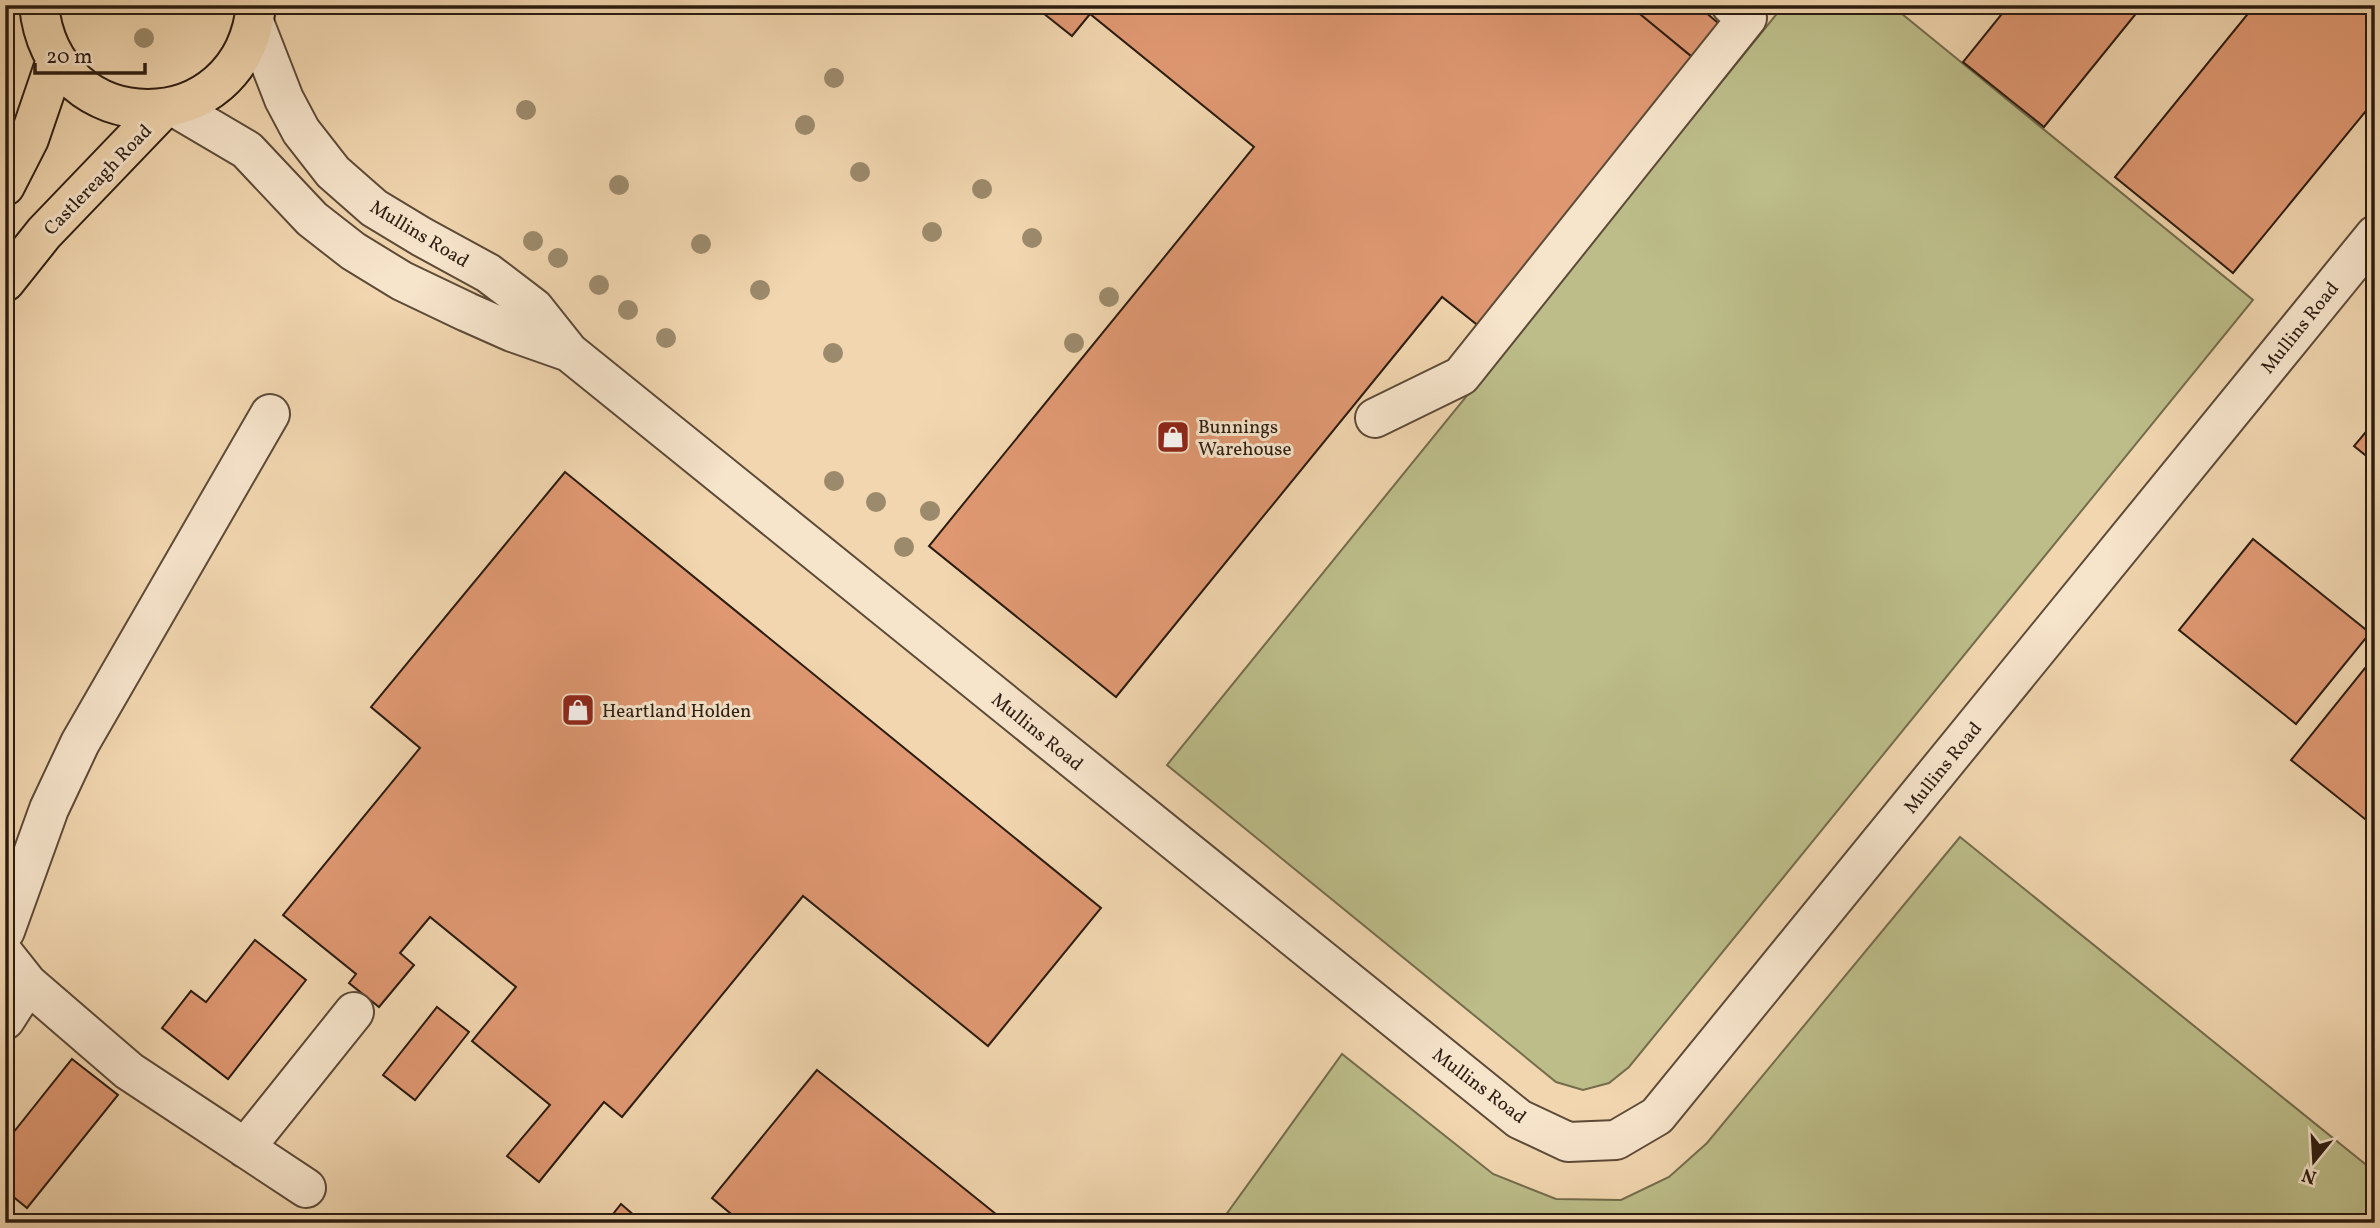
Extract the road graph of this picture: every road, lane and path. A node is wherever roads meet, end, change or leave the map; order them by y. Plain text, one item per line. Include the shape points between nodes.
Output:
1 (39, 5) edge
2 (1731, 5) edge
3 (255, 14) edge
4 (55, 60) junction
5 (169, 108) junction
6 (5, 186) edge
7 (2375, 234) edge
8 (5, 282) edge
9 (569, 352) junction
10 (270, 415) dead end
11 (1375, 418) dead end
12 (5, 931) edge
13 (17, 969) edge
14 (355, 1012) dead end
15 (5, 1020) edge
16 (245, 1148) junction
17 (306, 1188) dead end

1 - 4 main road
2 - 11 street via 1747,18 1461,376
3 - 5 main road via 248,42 226,76 211,90
3 - 9 street, Mullins Road via 288,107 333,172 374,208 488,273 534,308
4 - 5 main road via 81,87 113,105 138,110
4 - 6 main road via 29,139
5 - 8 main road, Castlereagh Road via 44,233
5 - 9 street, Mullins Road via 247,150 312,219 402,281 512,332
7 - 9 street, Mullins Road via 1657,1116 1616,1140 1568,1142 1519,1119
10 - 12 street via 80,743 49,809
13 - 15 street
13 - 16 street via 129,1071
14 - 16 street
16 - 17 street

